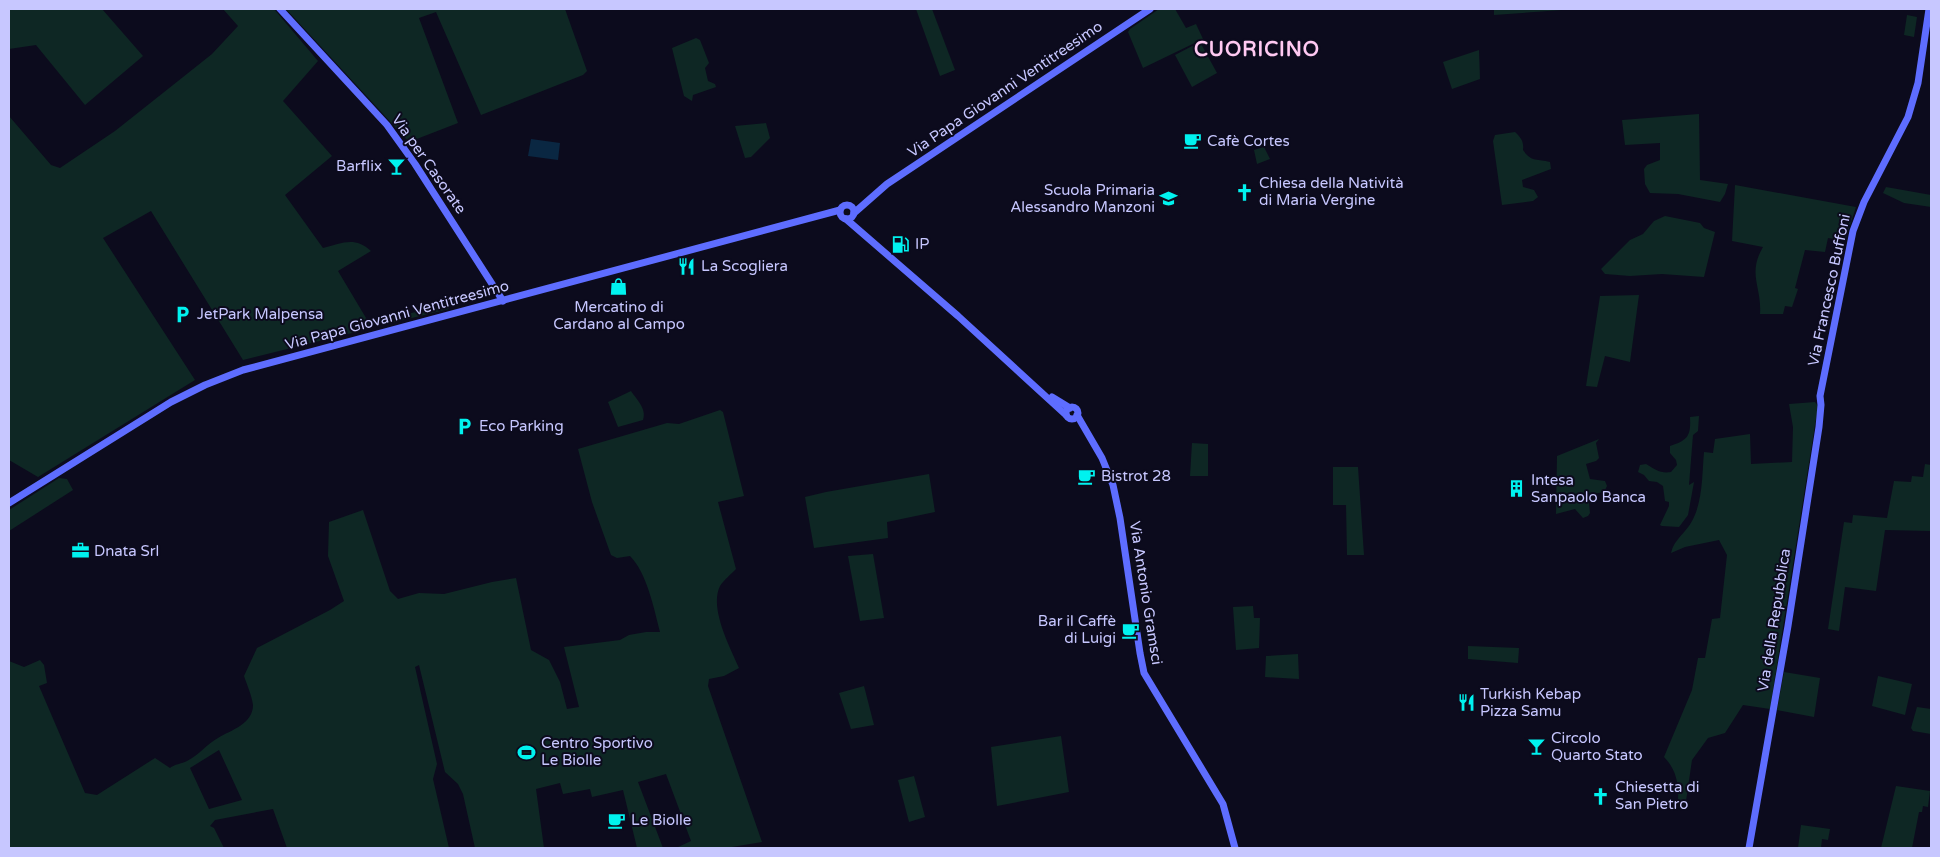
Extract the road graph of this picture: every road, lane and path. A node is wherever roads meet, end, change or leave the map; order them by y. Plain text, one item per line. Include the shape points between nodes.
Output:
1 (280, 9) edge
2 (1150, 9) edge
3 (1929, 9) edge
4 (847, 213) junction
5 (503, 301) junction
6 (1820, 396) joint
7 (9, 503) edge
8 (1235, 848) edge
9 (1749, 848) edge

1 - 5 street, Via per Casorate via 387,125
2 - 4 street, Via Papa Giovanni Ventitreesimo
3 - 6 street, Via Francesco Buffoni via 1918,82 1908,117 1864,202 1853,231
4 - 5 street, Via Papa Giovanni Ventitreesimo via 820,216
4 - 8 street, Via Antonio Gramsci via 864,233 1071,414 1093,444 1106,467 1117,504 1144,673 1223,804
5 - 7 street, Via Papa Giovanni Ventitreesimo via 243,370 205,385 171,402
6 - 9 street, Via della Repubblica via 1819,427

